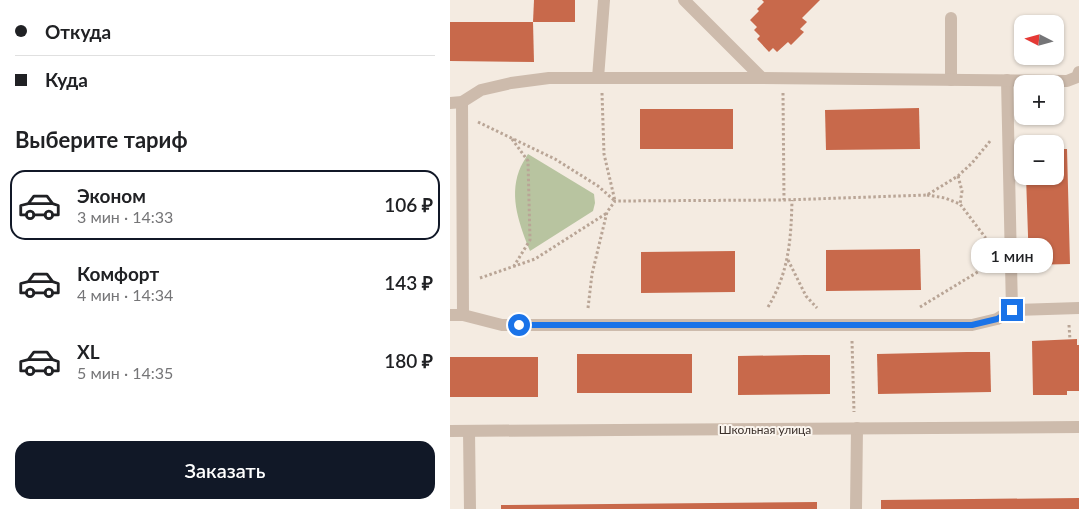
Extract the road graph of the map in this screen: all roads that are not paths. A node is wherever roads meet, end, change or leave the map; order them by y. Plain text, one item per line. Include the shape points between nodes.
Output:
1 (604, 0) edge
2 (685, 0) edge
3 (951, 18) dead end
4 (1079, 72) edge
5 (598, 78) junction
6 (762, 78) junction
7 (951, 80) junction
8 (1007, 80) junction
9 (458, 106) edge
10 (1079, 308) edge
11 (1012, 310) junction
12 (456, 315) edge
13 (855, 422) junction
14 (1079, 427) edge
15 (450, 431) edge
16 (469, 431) junction
17 (470, 509) edge
18 (856, 509) edge

1 - 5 street
2 - 6 street
3 - 7 street
4 - 8 street via 1077,77 1068,81
5 - 6 street
5 - 9 street via 511,82 482,90
6 - 7 street
7 - 8 street
8 - 11 street
9 - 12 street via 463,284
10 - 11 street
11 - 12 street via 997,319 972,325 502,325
13 - 14 street, Школьная улица
13 - 16 street, Школьная улица
13 - 18 street
15 - 16 street, Школьная улица
16 - 17 street

